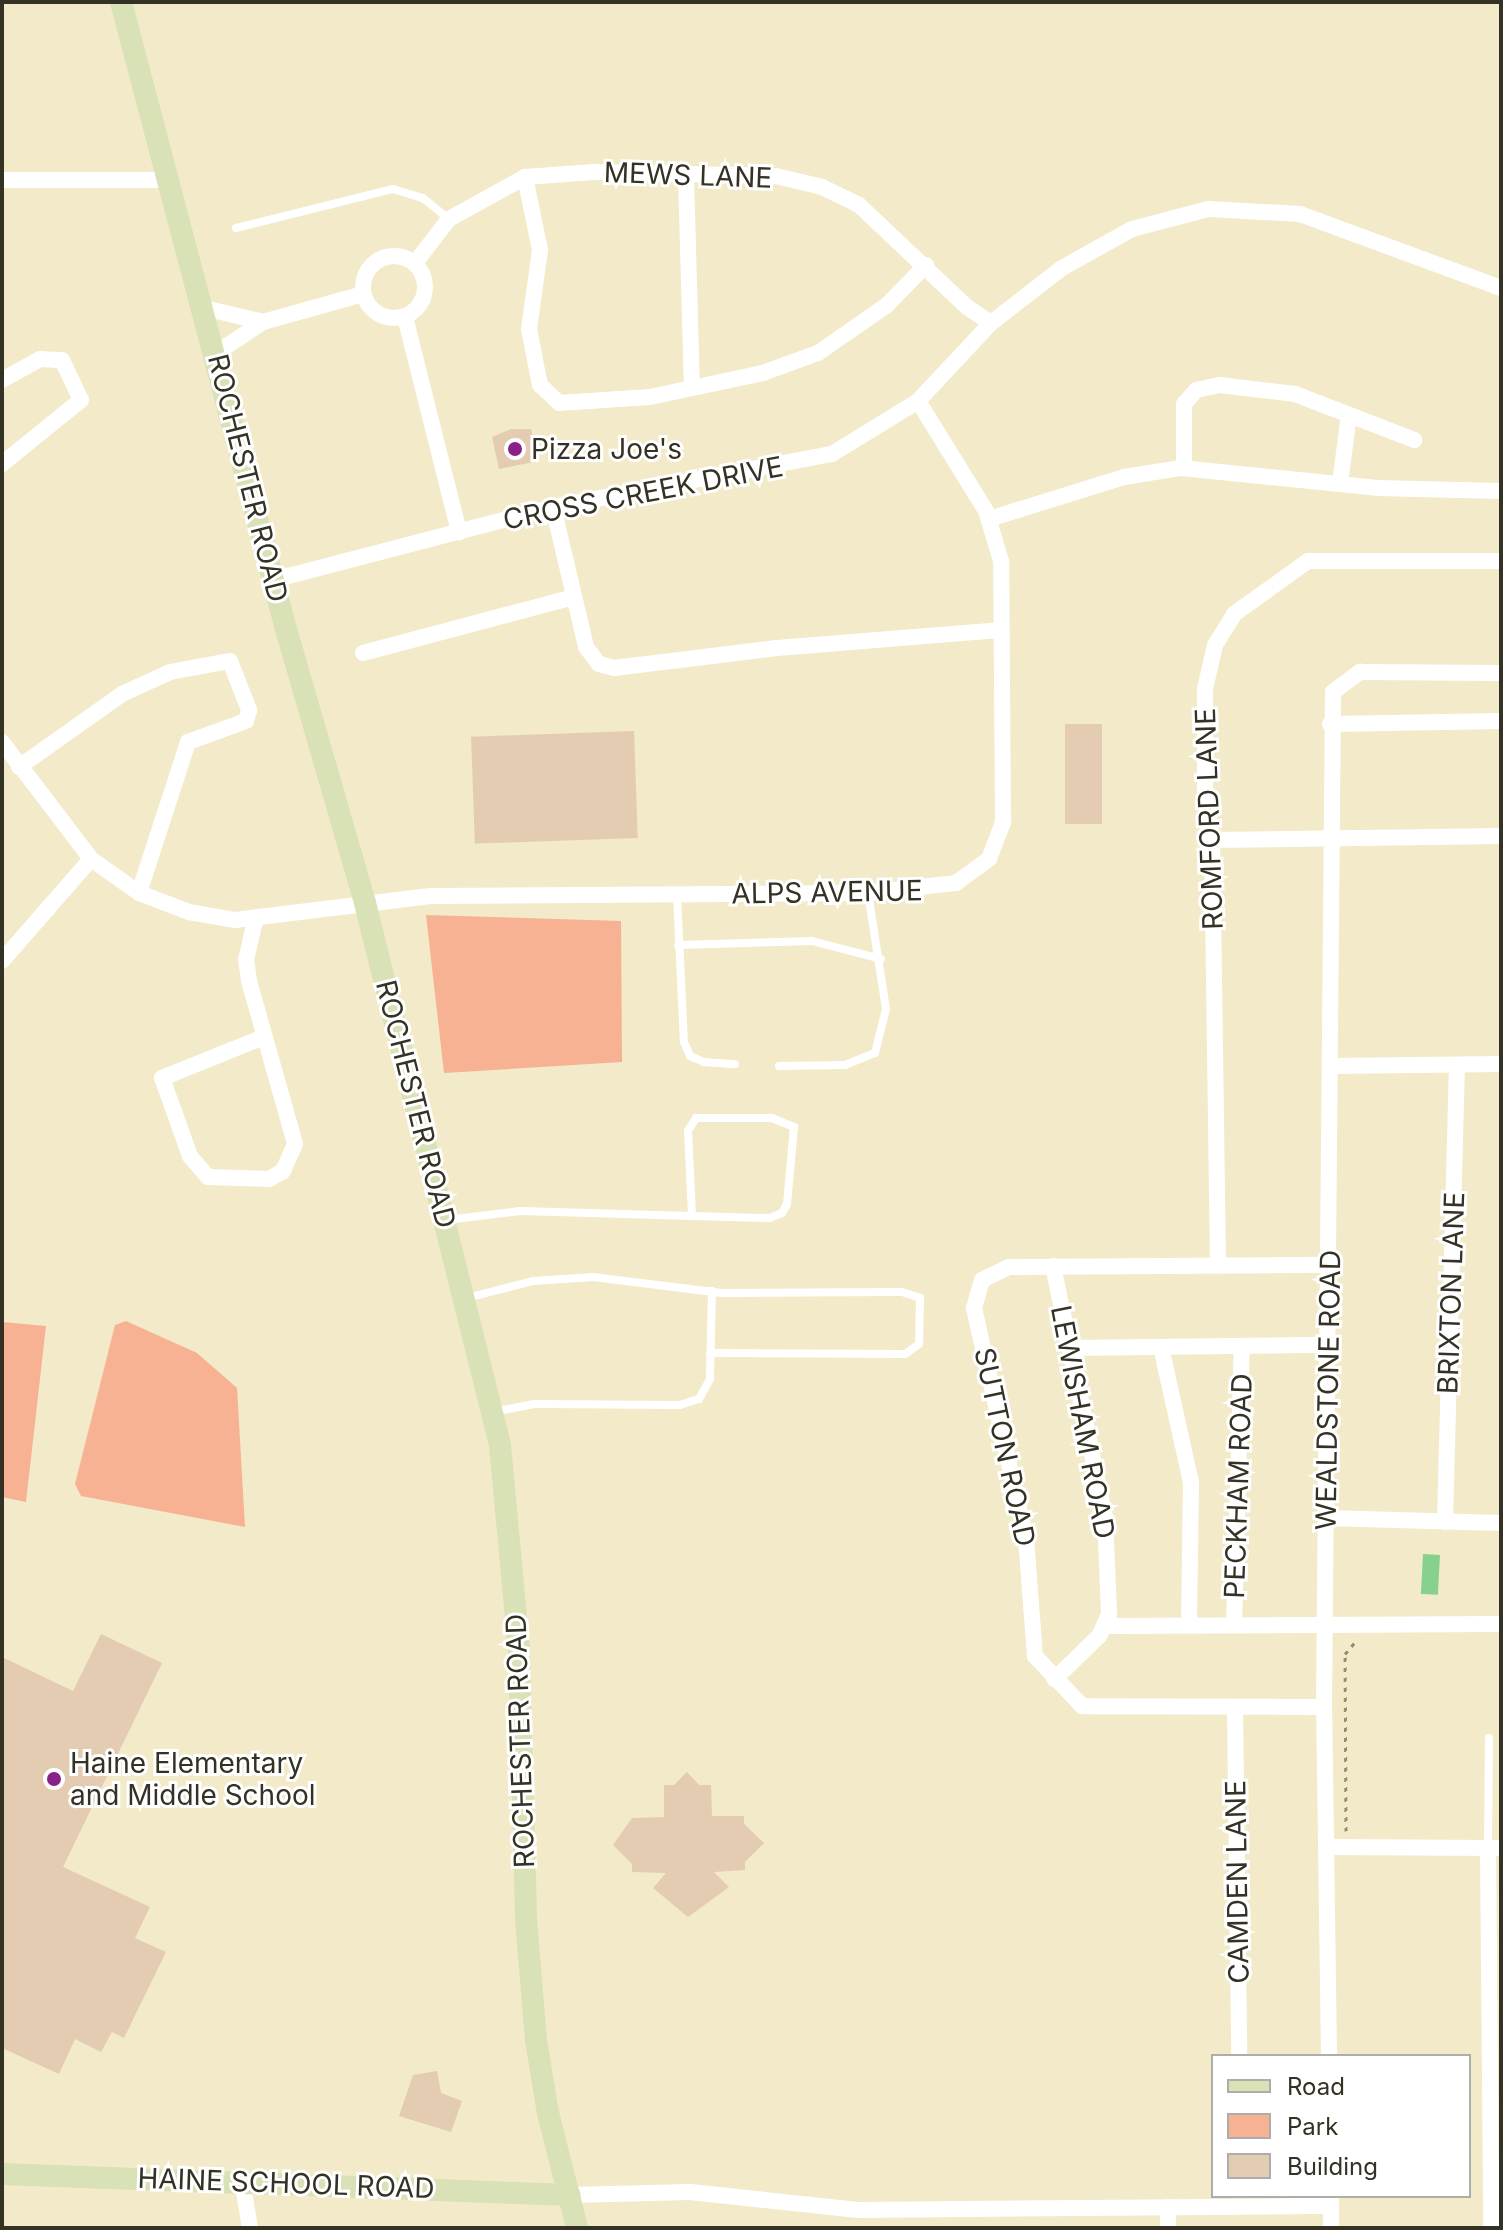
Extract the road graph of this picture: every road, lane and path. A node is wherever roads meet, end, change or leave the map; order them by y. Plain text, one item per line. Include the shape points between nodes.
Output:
1 (121, 2) edge
2 (686, 176) junction
3 (525, 177) junction
4 (2, 180) edge
5 (168, 180) junction
6 (449, 219) junction
7 (236, 228) dead end
8 (415, 263) junction
9 (926, 265) junction
10 (1501, 288) edge
11 (363, 294) junction
12 (204, 308) junction
13 (405, 317) junction
14 (263, 322) junction
15 (991, 323) junction
16 (216, 353) junction
17 (2, 380) edge
18 (692, 388) junction
19 (918, 401) junction
20 (1349, 415) junction
21 (1414, 440) dead end
22 (2, 464) edge
23 (1184, 468) junction
24 (1340, 483) junction
25 (1501, 491) edge
26 (553, 507) junction
27 (989, 519) junction
28 (459, 532) junction
29 (1501, 561) edge
30 (273, 580) junction
31 (574, 597) junction
32 (999, 630) junction
33 (363, 653) dead end
34 (1501, 673) edge
35 (1501, 721) edge
36 (1330, 724) junction
37 (2, 742) edge
38 (19, 767) junction
39 (1501, 836) edge
40 (1331, 839) junction
41 (1212, 840) junction
42 (91, 859) junction
43 (139, 893) junction
44 (868, 893) junction
45 (677, 895) junction
46 (365, 903) junction
47 (255, 921) junction
48 (678, 945) junction
49 (881, 959) junction
50 (2, 961) edge
51 (264, 1037) junction
52 (735, 1064) dead end
53 (1501, 1064) edge
54 (1457, 1065) junction
55 (779, 1066) dead end
56 (1331, 1066) junction
57 (692, 1216) junction
58 (446, 1220) junction
59 (1218, 1265) junction
60 (1330, 1265) junction
61 (1053, 1266) junction
62 (712, 1291) junction
63 (466, 1299) junction
64 (1329, 1345) junction
65 (1242, 1346) junction
66 (1161, 1347) junction
67 (1069, 1348) junction
68 (710, 1353) junction
69 (493, 1413) junction
70 (1326, 1518) junction
71 (1445, 1522) junction
72 (1501, 1523) edge
73 (1501, 1624) edge
74 (1189, 1625) junction
75 (1234, 1625) junction
76 (1325, 1625) junction
77 (1107, 1626) junction
78 (1368, 1640) dead end
79 (1055, 1679) junction
80 (1235, 1707) junction
81 (1324, 1707) junction
82 (1489, 1738) dead end
83 (1326, 1847) junction
84 (1347, 1847) junction
85 (1494, 1848) edge
86 (1495, 2021) edge
87 (1239, 2054) edge
88 (1329, 2054) edge
89 (1496, 2131) edge
90 (2, 2174) edge
91 (242, 2180) junction
92 (570, 2195) junction
93 (1331, 2201) edge
94 (1240, 2202) edge
95 (1168, 2207) junction
96 (250, 2228) edge
97 (577, 2228) edge
98 (1168, 2228) edge
99 (1331, 2228) edge
100 (1491, 2228) edge

1 - 5 street, ROCHESTER ROAD
2 - 3 street, MEWS LANE via 594,172
2 - 9 street, MEWS LANE via 776,176 822,187 859,205
2 - 18 street
3 - 6 street, MEWS LANE
3 - 18 street via 540,238 529,329 540,385 559,403 650,397
4 - 5 street
5 - 12 street, ROCHESTER ROAD
6 - 7 lane via 423,198 393,189
6 - 8 street, MEWS LANE
8 - 11 street via 397,255 378,259 365,274
8 - 13 street via 424,276 425,293
9 - 15 street, MEWS LANE via 967,307
9 - 18 street via 887,305 818,353 763,373
10 - 15 street, CROSS CREEK DRIVE via 1300,214 1209,209 1132,229 1062,268
11 - 13 street via 372,309 387,317
11 - 14 street
12 - 14 street
12 - 16 street, ROCHESTER ROAD
13 - 28 street
14 - 16 street
15 - 19 street, CROSS CREEK DRIVE
16 - 30 street, ROCHESTER ROAD
17 - 22 street via 40,359 62,360 81,400
19 - 26 street, CROSS CREEK DRIVE via 832,454
19 - 27 street, ALPS AVENUE
20 - 21 street
20 - 23 street via 1295,394 1205,387 1184,404
20 - 24 street
23 - 24 street
23 - 27 street via 1124,477
24 - 25 street
26 - 28 street, CROSS CREEK DRIVE
26 - 31 street
27 - 32 street, ALPS AVENUE via 1001,561
28 - 30 street, CROSS CREEK DRIVE
29 - 41 street, ROMFORD LANE via 1308,561 1234,614 1215,645 1205,689 1205,796
30 - 46 street, ROCHESTER ROAD
31 - 32 street via 586,647 599,664 614,668
31 - 33 street
32 - 44 street, ALPS AVENUE via 1003,822 998,843 989,859 956,883
34 - 36 street, WEALDSTONE ROAD via 1360,672 1333,692
35 - 36 street
36 - 40 street, WEALDSTONE ROAD
37 - 38 street, ALPS AVENUE
38 - 42 street, ALPS AVENUE
38 - 43 street via 122,694 170,672 230,661 249,710 246,721 188,742
39 - 40 street
40 - 41 street
40 - 56 street, WEALDSTONE ROAD
41 - 59 street, ROMFORD LANE
42 - 43 street, ALPS AVENUE
42 - 50 street
43 - 47 street, ALPS AVENUE via 189,912
44 - 45 street, ALPS AVENUE
44 - 49 lane
45 - 46 street, ALPS AVENUE via 431,896
45 - 48 lane
46 - 47 street, ALPS AVENUE
46 - 58 street, ROCHESTER ROAD
47 - 51 street via 246,959
48 - 49 lane via 812,941
48 - 52 lane via 684,1042 690,1056
49 - 55 lane via 886,1009 875,1053 845,1065
51 - 51 street via 291,1122 292,1157 269,1179 208,1177 190,1156 162,1078
53 - 54 street
54 - 56 street
54 - 71 street, BRIXTON LANE
56 - 60 street, WEALDSTONE ROAD
57 - 57 lane via 770,1218 782,1213 794,1160 794,1127 772,1118 696,1118 688,1131
57 - 58 lane via 520,1211
58 - 63 street, ROCHESTER ROAD
59 - 60 street, SUTTON ROAD
59 - 61 street, SUTTON ROAD
60 - 64 street, WEALDSTONE ROAD
61 - 67 street, LEWISHAM ROAD
61 - 79 street, SUTTON ROAD via 996,1272 982,1280 974,1308 1026,1539 1035,1656
62 - 63 lane via 593,1277 533,1281
62 - 68 lane
62 - 68 lane via 914,1294 920,1298 919,1344 905,1354
63 - 69 street, ROCHESTER ROAD
64 - 65 street
64 - 70 street, WEALDSTONE ROAD
65 - 66 street
65 - 75 street, PECKHAM ROAD
66 - 67 street
66 - 74 street via 1191,1482
67 - 77 street, LEWISHAM ROAD via 1105,1517
68 - 69 lane via 706,1391 692,1403 534,1404
69 - 92 street, ROCHESTER ROAD via 514,1566 535,2025 548,2113
70 - 71 street
70 - 76 street, WEALDSTONE ROAD
71 - 72 street
73 - 76 street
74 - 75 street
74 - 77 street
75 - 76 street
76 - 81 street, WEALDSTONE ROAD
77 - 79 street
78 - 84 path via 1354,1643 1345,1654
79 - 80 street, SUTTON ROAD via 1082,1706
80 - 81 street, SUTTON ROAD
80 - 87 street, CAMDEN LANE
81 - 83 street, WEALDSTONE ROAD
82 - 85 lane
83 - 84 street
83 - 88 street, WEALDSTONE ROAD
84 - 85 street
85 - 86 street
86 - 89 street
89 - 100 street
90 - 91 street, HAINE SCHOOL ROAD
91 - 92 street, HAINE SCHOOL ROAD
91 - 96 street
92 - 95 street via 690,2192 858,2210
92 - 97 street, ROCHESTER ROAD
93 - 94 street
93 - 99 street
94 - 95 street
95 - 98 street

